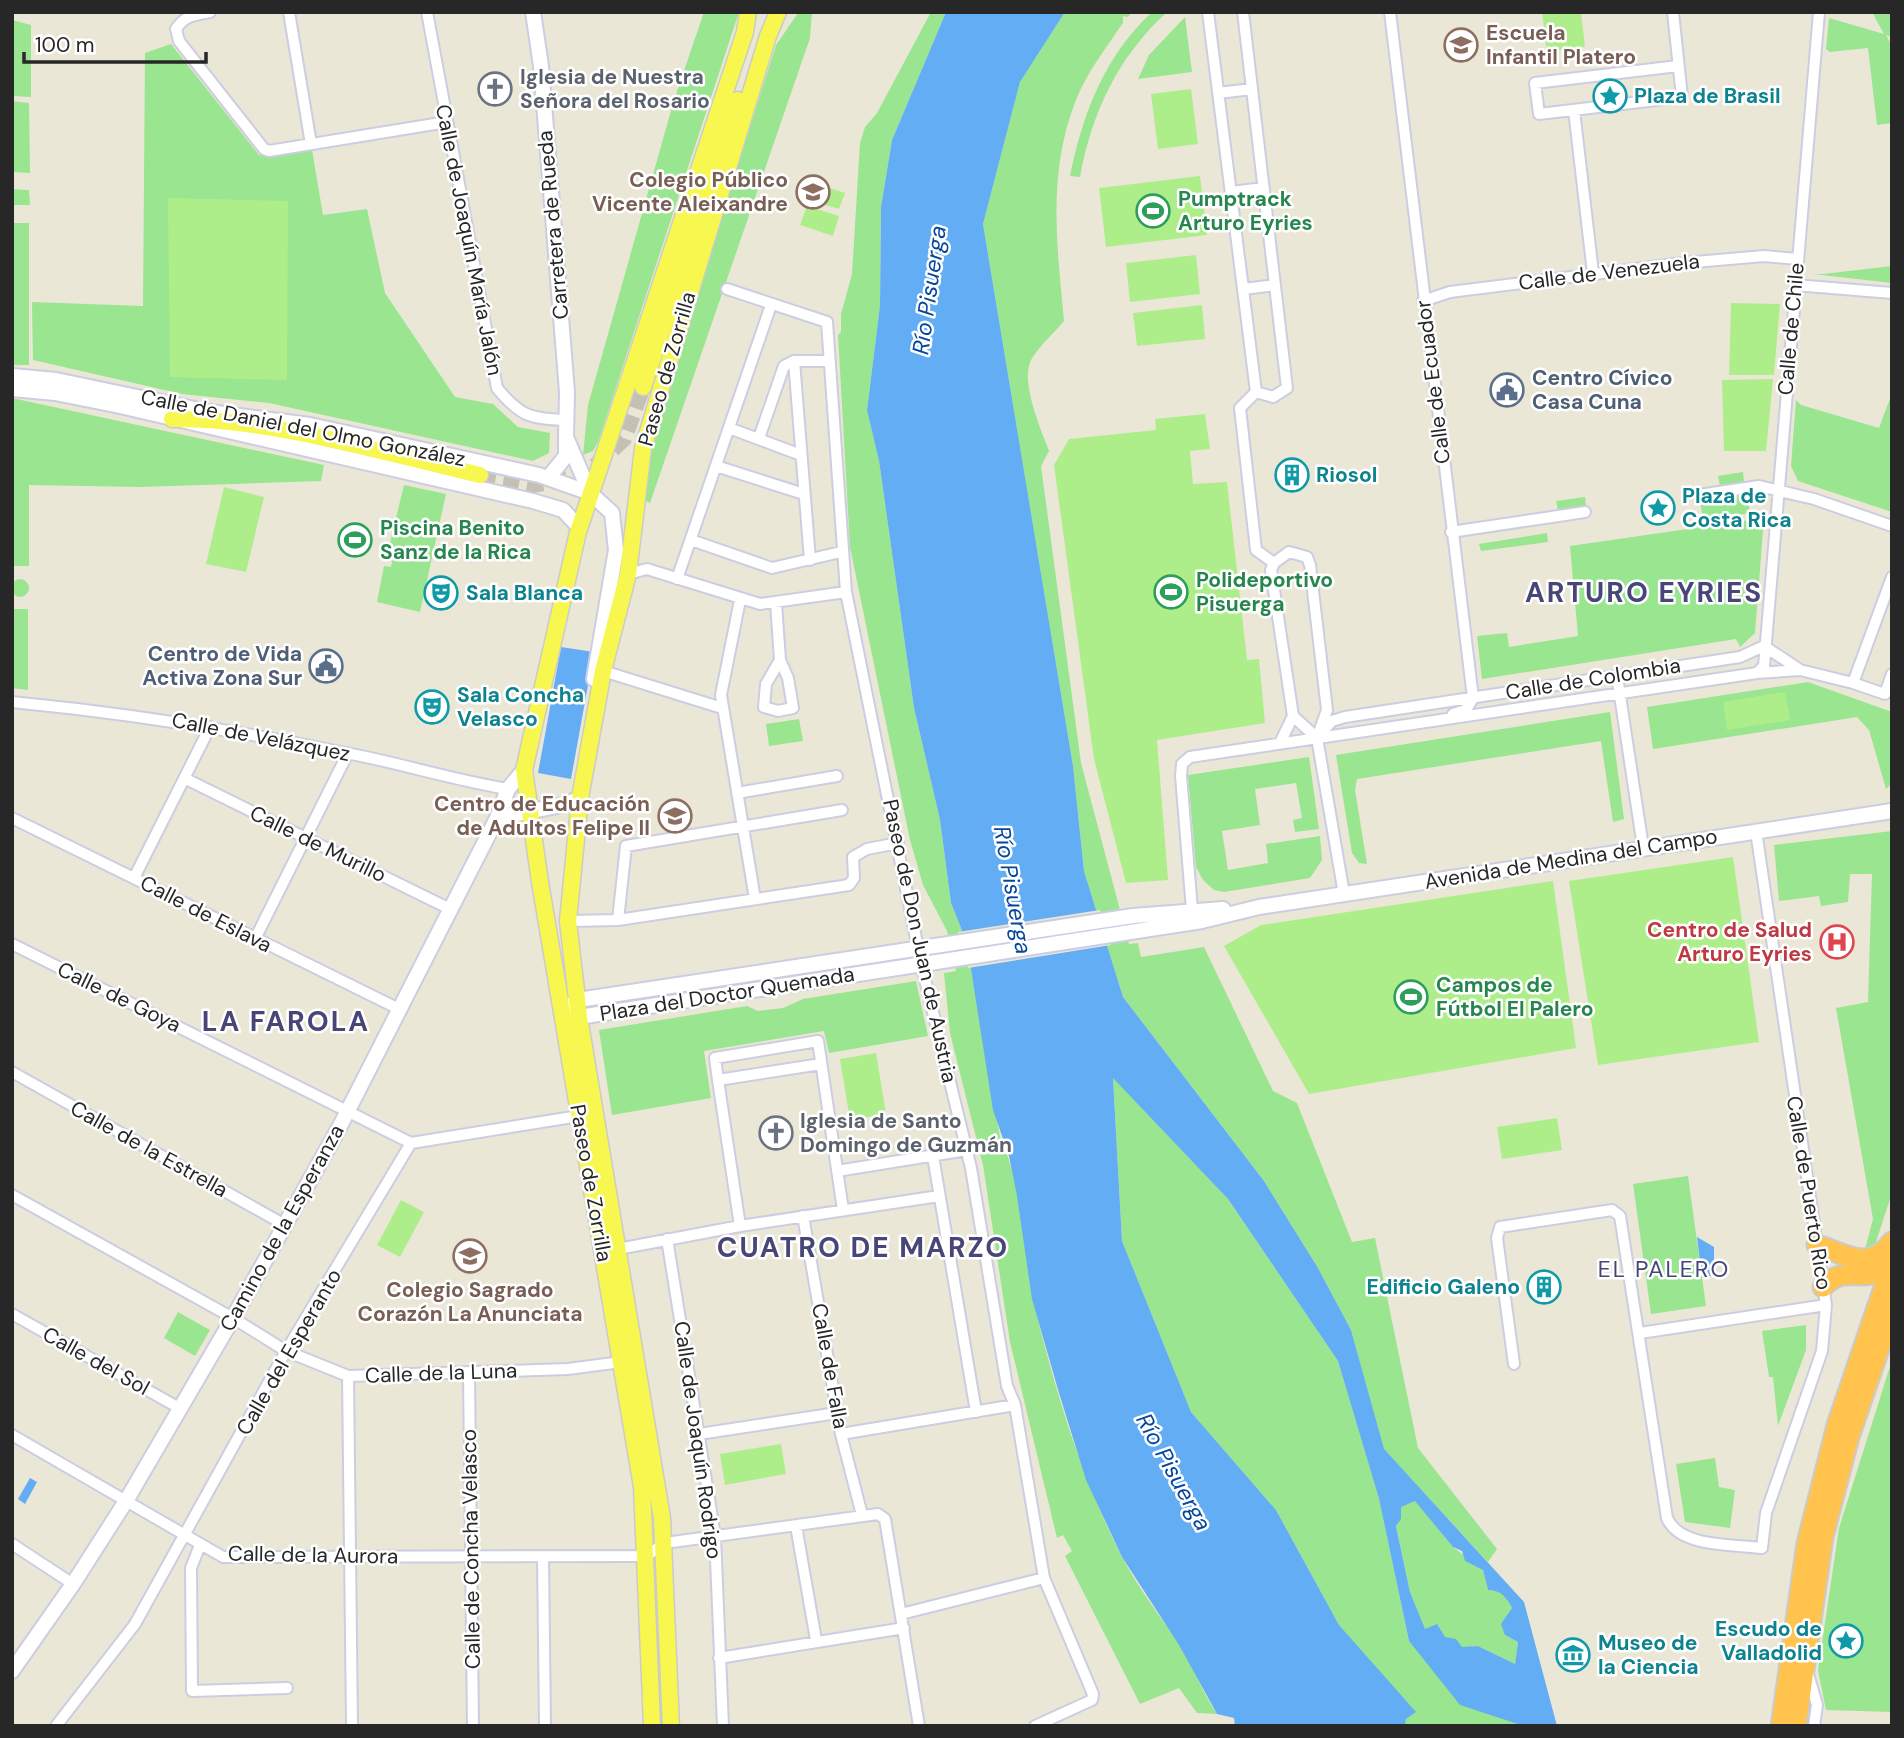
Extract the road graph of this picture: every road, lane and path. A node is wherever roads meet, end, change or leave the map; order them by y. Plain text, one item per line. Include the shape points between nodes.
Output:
1 (210, 12) edge
2 (289, 12) edge
3 (427, 12) edge
4 (533, 12) edge
5 (748, 12) edge
6 (1208, 12) edge
7 (1243, 12) edge
8 (1390, 12) edge
9 (1673, 12) edge
10 (1819, 12) edge
11 (776, 17) edge
12 (1678, 66) junction
13 (1252, 89) junction
14 (1218, 93) junction
15 (1574, 110) junction
16 (447, 121) junction
17 (312, 144) junction
18 (1264, 188) junction
19 (1231, 192) junction
20 (1797, 258) junction
21 (1593, 273) junction
22 (1275, 285) junction
23 (1795, 285) junction
24 (727, 289) dead end
25 (1244, 289) junction
26 (1892, 293) edge
27 (1423, 301) junction
28 (771, 305) junction
29 (794, 361) junction
30 (829, 361) junction
31 (12, 376) edge
32 (55, 386) junction
33 (643, 387) tunnel mouth
34 (12, 389) edge
35 (1256, 392) junction
36 (172, 419) junction
37 (566, 421) junction
38 (729, 428) junction
39 (566, 437) junction
40 (759, 438) junction
41 (800, 455) junction
42 (716, 466) junction
43 (480, 475) tunnel mouth
44 (548, 478) junction
45 (1777, 490) junction
46 (590, 493) junction
47 (803, 494) junction
48 (1699, 495) dead end
49 (1585, 512) dead end
50 (1892, 526) edge
51 (579, 527) junction
52 (1451, 532) junction
53 (691, 540) junction
54 (841, 552) junction
55 (810, 560) junction
56 (1274, 563) junction
57 (628, 574) junction
58 (1892, 576) edge
59 (677, 579) junction
60 (846, 592) junction
61 (740, 600) junction
62 (776, 603) junction
63 (1764, 646) junction
64 (780, 660) dead end
65 (1800, 670) junction
66 (603, 671) junction
67 (1757, 673) junction
68 (1892, 674) edge
69 (1617, 676) junction
70 (1853, 683) junction
71 (1619, 694) junction
72 (1473, 698) junction
73 (12, 702) edge
74 (1420, 705) junction
75 (722, 709) junction
76 (1293, 716) junction
77 (1426, 724) junction
78 (211, 727) junction
79 (591, 735) junction
80 (1317, 738) junction
81 (1280, 743) junction
82 (348, 753) junction
83 (524, 770) junction
84 (837, 776) dead end
85 (186, 779) junction
86 (508, 789) junction
87 (737, 793) junction
88 (580, 798) junction
89 (842, 810) dead end
90 (528, 811) junction
91 (1889, 811) edge
92 (12, 818) edge
93 (497, 818) junction
94 (742, 827) junction
95 (1756, 831) junction
96 (305, 837) junction
97 (898, 843) junction
98 (1643, 847) junction
99 (134, 878) junction
100 (1343, 894) junction
101 (755, 899) junction
102 (1259, 907) junction
103 (450, 909) junction
104 (1192, 911) junction
105 (618, 920) junction
106 (568, 921) junction
107 (255, 939) junction
108 (12, 944) edge
109 (944, 952) junction
110 (920, 956) junction
111 (578, 1000) junction
112 (399, 1009) junction
113 (562, 1011) junction
114 (579, 1017) junction
115 (821, 1064) junction
116 (12, 1072) edge
117 (718, 1080) junction
118 (348, 1110) junction
119 (579, 1116) junction
120 (411, 1143) junction
121 (967, 1150) junction
122 (933, 1156) junction
123 (837, 1171) junction
124 (12, 1195) edge
125 (939, 1196) junction
126 (843, 1210) junction
127 (803, 1216) junction
128 (285, 1226) junction
129 (740, 1226) junction
130 (667, 1239) junction
131 (1892, 1242) edge
132 (1816, 1245) junction
133 (618, 1249) junction
134 (1891, 1266) edge
135 (1867, 1275) junction
136 (1825, 1296) junction
137 (1886, 1304) edge
138 (12, 1314) edge
139 (233, 1318) junction
140 (1640, 1333) junction
141 (286, 1351) junction
142 (621, 1362) junction
143 (1514, 1364) dead end
144 (469, 1373) junction
145 (348, 1376) junction
146 (1016, 1405) junction
147 (181, 1409) junction
148 (976, 1412) junction
149 (838, 1413) junction
150 (699, 1434) junction
151 (841, 1434) junction
152 (12, 1436) edge
153 (126, 1500) junction
154 (862, 1515) junction
155 (796, 1526) junction
156 (185, 1536) junction
157 (715, 1536) junction
158 (665, 1543) junction
159 (13, 1545) edge
160 (200, 1545) junction
161 (351, 1556) junction
162 (646, 1556) junction
163 (471, 1557) junction
164 (544, 1558) junction
165 (170, 1562) junction
166 (191, 1568) junction
167 (1044, 1578) junction
168 (74, 1584) junction
169 (901, 1614) junction
170 (904, 1628) junction
171 (816, 1640) junction
172 (719, 1658) junction
173 (1804, 1667) junction
174 (12, 1671) edge
175 (287, 1688) dead end
176 (56, 1726) edge
177 (352, 1726) edge
178 (473, 1726) edge
179 (545, 1726) edge
180 (652, 1726) edge
181 (671, 1726) edge
182 (723, 1726) edge
183 (919, 1726) edge
184 (1035, 1726) edge
185 (1780, 1726) edge
186 (1796, 1726) edge
187 (1814, 1726) edge

1 - 17 street via 190,16 176,29 179,41 269,151
2 - 17 street
3 - 16 street, Calle de Joaquín María Jalón
4 - 37 main road, Carretera de Rueda via 541,66
5 - 46 main road, Paseo de Zorrilla
6 - 14 street
7 - 13 street
8 - 27 street, Calle de Ecuador
9 - 12 street
10 - 20 street, Calle de Chile
11 - 33 main road via 759,42 719,152
11 - 57 main road, Paseo de Zorrilla via 643,448
12 - 15 street via 1682,97
12 - 15 street via 1535,83 1539,114
13 - 14 street
13 - 18 street
14 - 19 street
15 - 21 street
16 - 17 street
16 - 37 street, Calle de Joaquín María Jalón via 497,388 514,408 534,419
18 - 19 street
18 - 22 street
19 - 25 street
20 - 21 street, Calle de Venezuela via 1764,256
20 - 23 street, Calle de Chile
21 - 27 street, Calle de Venezuela via 1450,292
22 - 25 street
22 - 35 street via 1287,388 1273,397
23 - 26 street
23 - 45 street, Calle de Chile
24 - 28 street
25 - 35 street
27 - 52 street, Calle de Ecuador
28 - 30 street, Paseo de Don Juan de Austria via 827,322
28 - 38 street
29 - 30 street
29 - 40 street via 784,366
29 - 41 street
30 - 54 street, Paseo de Don Juan de Austria
31 - 32 main road, Calle de Daniel del Olmo González
32 - 34 main road, Calle de Daniel del Olmo González
32 - 36 main road, Calle de Daniel del Olmo González
32 - 44 main road, Calle de Daniel del Olmo González via 310,425
35 - 56 street via 1240,408 1256,550
36 - 43 main road via 310,436
36 - 51 main road, Calle de Daniel del Olmo González via 533,501 563,510
37 - 39 main road, Carretera de Rueda
38 - 40 street
38 - 42 street
39 - 44 main road, Carretera de Rueda via 566,456
39 - 46 main road, Carretera de Rueda
40 - 41 street
41 - 47 street
42 - 47 street
42 - 53 street
44 - 46 main road, Calle de Daniel del Olmo González
45 - 48 street via 1759,486
45 - 50 street
45 - 63 street, Calle de Chile
46 - 51 main road, Paseo de Zorrilla
46 - 79 main road, Paseo de Zorrilla via 612,513 617,551 587,719
47 - 55 street
49 - 52 street
51 - 83 main road, Paseo de Zorrilla
52 - 72 street, Calle de Ecuador
53 - 55 street via 772,568
53 - 59 street
54 - 55 street
54 - 60 street, Paseo de Don Juan de Austria
56 - 76 street via 1271,570
56 - 80 street via 1289,552 1301,553 1310,565 1327,710
57 - 59 street via 647,569
57 - 66 main road, Paseo de Zorrilla
58 - 70 street
59 - 61 street
60 - 62 street
60 - 97 street, Paseo de Don Juan de Austria
61 - 62 street
61 - 75 street
62 - 64 street
63 - 65 street, Calle de Colombia
63 - 67 street via 1764,666
63 - 69 street, Calle de Colombia via 1740,657
65 - 67 street, Calle de Colombia
65 - 70 street, Calle de Colombia
66 - 75 street
66 - 79 main road, Paseo de Zorrilla
67 - 71 street, Calle de Colombia
68 - 70 street, Calle de Colombia via 1885,694
69 - 71 street
69 - 72 street, Calle de Colombia
71 - 77 street, Calle de Colombia
71 - 98 street
72 - 74 street, Calle de Colombia
72 - 77 street via 1463,712
73 - 78 street, Calle de Velázquez
74 - 77 street
74 - 80 street, Calle de Colombia via 1336,719
75 - 87 street
76 - 80 street
76 - 81 street
77 - 80 street, Calle de Colombia
78 - 82 street, Calle de Velázquez
78 - 85 street
79 - 88 main road, Paseo de Zorrilla
80 - 81 street, Calle de Colombia
80 - 100 street
81 - 104 street, Calle de Colombia via 1195,756 1182,764
82 - 86 street, Calle de Velázquez
82 - 96 street
83 - 86 main road, Camino de la Esperanza
83 - 90 main road, Paseo de Zorrilla
84 - 87 street
85 - 96 street, Calle de Murillo
85 - 99 street
86 - 93 main road, Camino de la Esperanza
87 - 94 street
88 - 90 main road
88 - 106 main road, Paseo de Zorrilla
89 - 94 street
90 - 93 main road
90 - 113 main road, Paseo de Zorrilla
91 - 95 main road, Avenida de Medina del Campo
92 - 99 street, Calle de Eslava
93 - 103 main road, Camino de la Esperanza
94 - 101 street
94 - 105 street via 626,846
95 - 98 main road, Avenida de Medina del Campo
95 - 132 street, Calle de Puerto Rico
96 - 103 street, Calle de Murillo
96 - 107 street
97 - 101 street via 853,857 854,878 849,885
97 - 110 street, Paseo de Don Juan de Austria
98 - 100 main road, Avenida de Medina del Campo
99 - 107 street, Calle de Eslava
100 - 102 main road, Avenida de Medina del Campo
101 - 105 street
102 - 104 main road, Avenida de Medina del Campo
102 - 109 main road, Avenida de Medina del Campo via 1135,932
103 - 112 main road, Camino de la Esperanza
104 - 109 main road, Avenida de Medina del Campo via 1133,916
105 - 106 street
106 - 111 main road, Paseo de Zorrilla
107 - 112 street, Calle de Eslava
108 - 118 street, Calle de Goya
109 - 110 main road, Plaza del Doctor Quemada
110 - 111 main road, Plaza del Doctor Quemada
110 - 114 main road, Plaza del Doctor Quemada
110 - 121 street, Paseo de Don Juan de Austria
111 - 113 main road, Plaza del Doctor Quemada
111 - 114 main road, Paseo de Zorrilla
112 - 118 main road, Camino de la Esperanza
113 - 114 main road, Plaza del Doctor Quemada
113 - 119 main road, Paseo de Zorrilla
114 - 133 main road, Paseo de Zorrilla
115 - 117 street
115 - 117 street via 818,1041 804,1043 715,1058
115 - 123 street
116 - 128 street, Calle de la Estrella
117 - 129 street
118 - 120 street, Calle de Goya
118 - 128 main road, Camino de la Esperanza
119 - 120 street
119 - 142 main road, Paseo de Zorrilla
120 - 141 street, Calle del Esperanto
121 - 122 street
121 - 146 street, Paseo de Don Juan de Austria via 1007,1386
122 - 123 street
122 - 125 street
123 - 126 street
124 - 139 street, Calle de la Luna
125 - 126 street
125 - 148 street
126 - 127 street
127 - 129 street
127 - 149 street, Calle de Falla
128 - 139 main road, Camino de la Esperanza
129 - 130 street
130 - 133 street
130 - 150 street, Calle de Joaquín Rodrigo
131 - 132 highway via 1881,1256 1868,1261
132 - 136 street, Calle de Puerto Rico
133 - 158 main road, Paseo de Zorrilla
134 - 135 highway
134 - 137 highway
135 - 136 highway via 1846,1273 1831,1278
135 - 137 highway
136 - 140 street
136 - 140 street, Calle de Puerto Rico via 1822,1351 1766,1513 1762,1548 1685,1537 1670,1524
137 - 173 highway via 1823,1537
137 - 185 highway via 1837,1425 1807,1543
138 - 147 street, Calle del Sol
139 - 141 street, Calle de la Luna
139 - 147 main road, Camino de la Esperanza
140 - 143 street via 1620,1216 1612,1210 1500,1227 1497,1238
141 - 145 street, Calle de la Luna
141 - 156 street, Calle del Esperanto
142 - 144 street, Calle de la Luna
142 - 162 main road, Paseo de Zorrilla via 642,1488
144 - 145 street, Calle de la Luna
144 - 163 street, Calle de Concha Velasco
145 - 161 street
146 - 148 street
146 - 167 street, Paseo de Don Juan de Austria
147 - 153 main road, Camino de la Esperanza
148 - 151 street
149 - 150 street
149 - 151 street, Calle de Falla
150 - 157 street, Calle de Joaquín Rodrigo
151 - 154 street, Calle de Falla
152 - 153 street, Calle de la Aurora
153 - 156 street, Calle de la Aurora
153 - 168 main road, Camino de la Esperanza
154 - 155 street
154 - 169 street via 878,1514 885,1519
155 - 157 street
155 - 171 street
156 - 160 street, Calle de la Aurora
156 - 165 street, Calle del Esperanto
157 - 158 street
157 - 172 street, Calle de Joaquín Rodrigo
158 - 162 street
158 - 181 main road, Paseo de Zorrilla
159 - 168 street
160 - 161 street, Calle de la Aurora via 223,1557
160 - 166 street
161 - 163 street, Calle de la Aurora
161 - 177 street
162 - 164 street, Calle de la Aurora
162 - 180 main road, Paseo de Zorrilla
163 - 164 street, Calle de la Aurora
163 - 178 street, Calle de Concha Velasco
164 - 179 street
165 - 166 street
165 - 176 street, Calle del Esperanto via 135,1624
166 - 175 street via 192,1690
167 - 169 street
167 - 184 street, Paseo de Don Juan de Austria via 1092,1688 1092,1700
168 - 174 main road, Camino de la Esperanza
169 - 170 street
170 - 171 street
170 - 183 street
171 - 172 street
172 - 182 street, Calle de Joaquín Rodrigo
173 - 186 highway
173 - 187 street via 1816,1705

